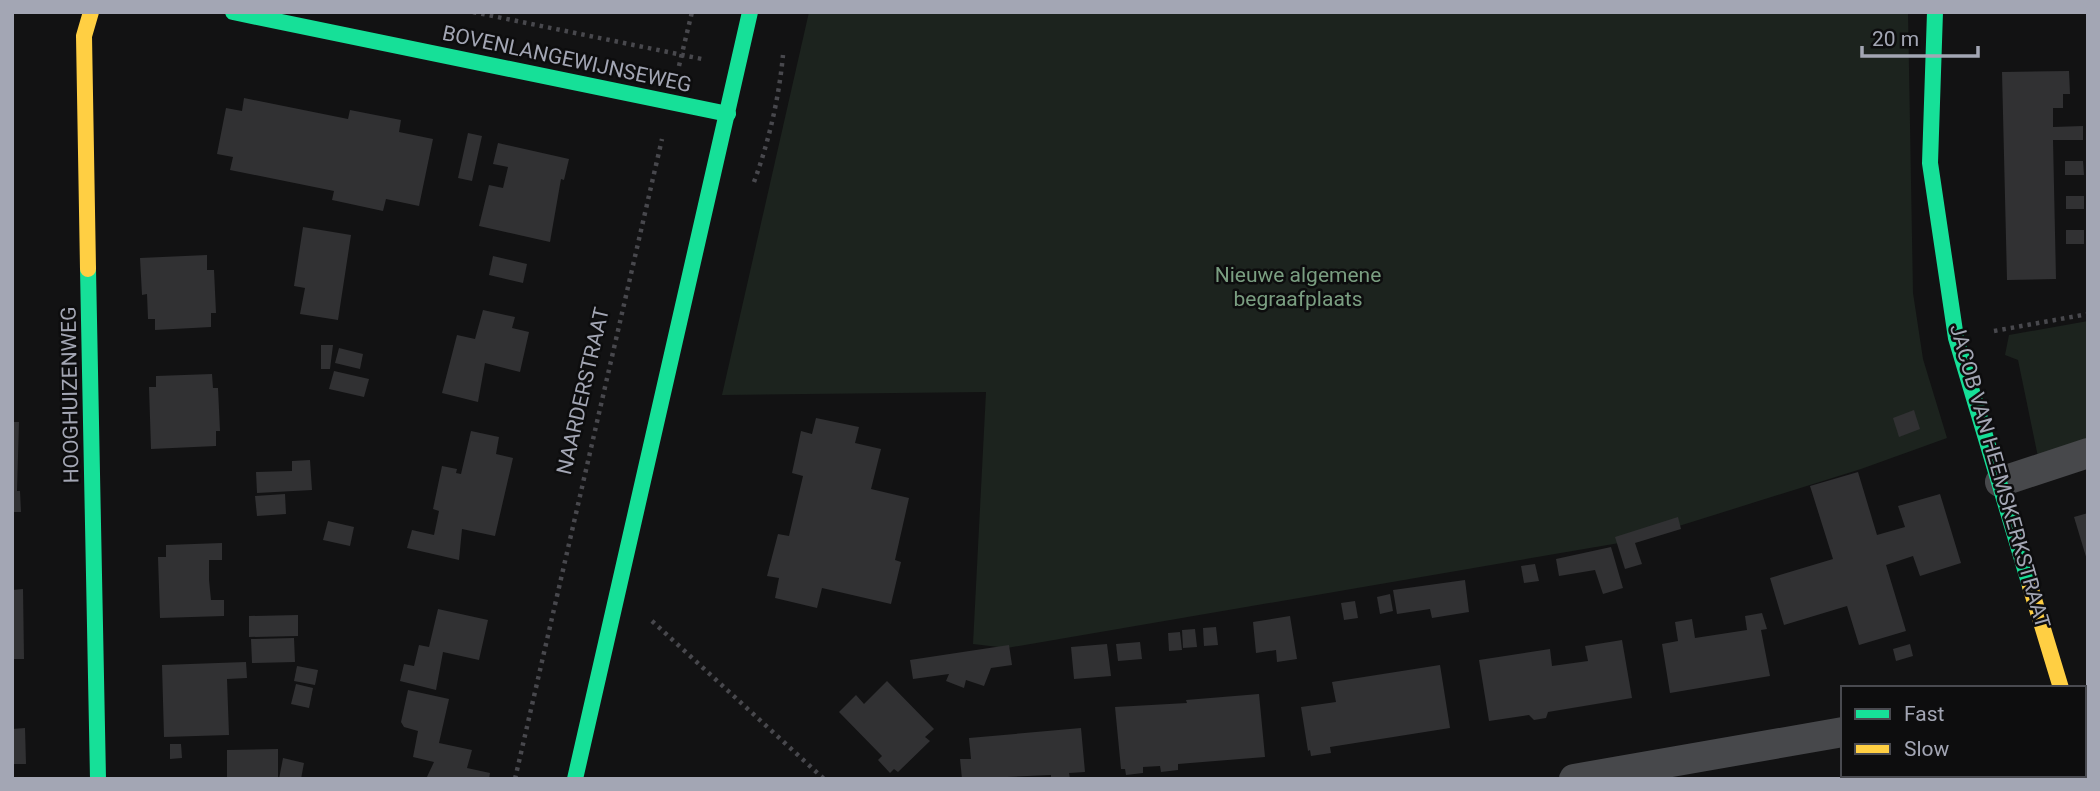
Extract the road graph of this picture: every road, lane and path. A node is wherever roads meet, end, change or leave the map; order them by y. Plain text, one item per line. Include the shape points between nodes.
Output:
1 (90, 12) edge
2 (233, 12) edge
3 (473, 12) edge
4 (692, 12) edge
5 (750, 12) edge
6 (1935, 12) edge
7 (682, 55) junction
8 (737, 68) junction
9 (781, 80) dead end
10 (671, 102) junction
11 (727, 114) junction
12 (2088, 314) edge
13 (1956, 338) junction
14 (2088, 453) edge
15 (2000, 482) junction
16 (649, 618) dead end
17 (2056, 686) edge
18 (1841, 732) edge
19 (98, 779) edge
20 (515, 779) edge
21 (575, 779) edge
22 (824, 779) edge
23 (1574, 779) edge

1 - 19 street, HOOGHUIZENWEG via 84,36
2 - 10 street, BOVENLANGEWIJNSEWEG
3 - 7 path
4 - 7 path, NAARDERSTRAAT
5 - 8 street
6 - 13 street, JACOB VAN HEEMSKERKSTRAAT via 1930,163
7 - 8 path
7 - 10 path, NAARDERSTRAAT
8 - 9 path
8 - 11 street
10 - 11 street, BOVENLANGEWIJNSEWEG
10 - 20 path, NAARDERSTRAAT
11 - 21 street
12 - 13 path
13 - 15 street, JACOB VAN HEEMSKERKSTRAAT
14 - 15 street
15 - 17 street, JACOB VAN HEEMSKERKSTRAAT
16 - 22 path
18 - 23 street

